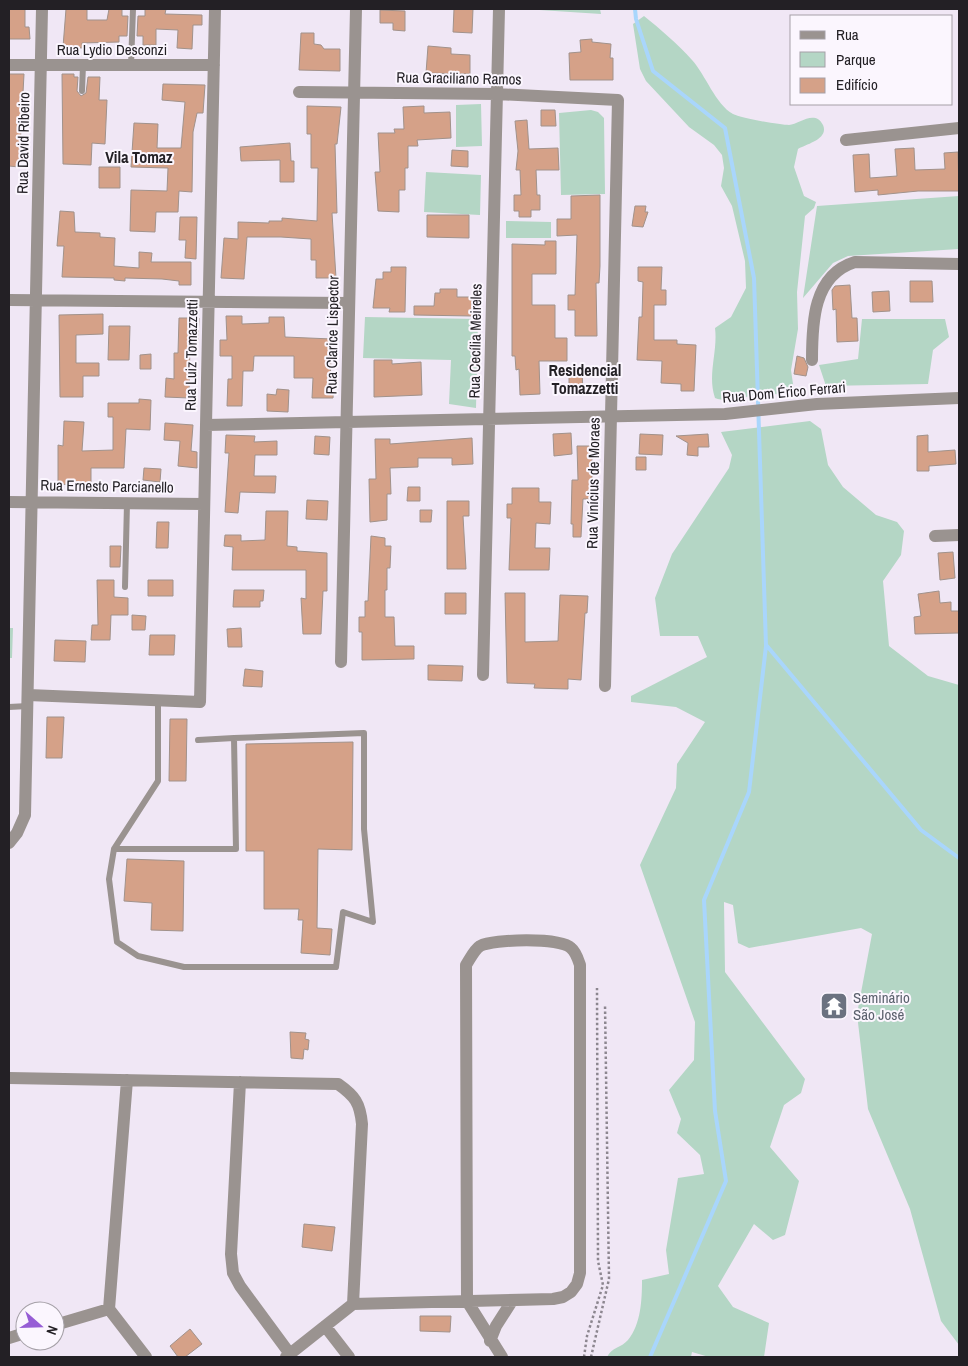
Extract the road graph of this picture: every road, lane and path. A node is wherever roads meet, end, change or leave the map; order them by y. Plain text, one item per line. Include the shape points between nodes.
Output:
1 (42, 9) edge
2 (133, 9) edge
3 (215, 9) edge
4 (356, 9) edge
5 (500, 9) edge
6 (9, 65) edge
7 (41, 65) junction
8 (83, 65) junction
9 (130, 65) junction
10 (214, 66) junction
11 (82, 91) dead end
12 (299, 92) dead end
13 (354, 92) junction
14 (497, 94) junction
15 (618, 100) joint
16 (959, 128) edge
17 (846, 140) dead end
18 (959, 264) edge
19 (9, 300) edge
20 (36, 300) junction
21 (209, 302) junction
22 (349, 303) junction
23 (812, 360) dead end
24 (959, 398) edge
25 (611, 416) junction
26 (489, 419) junction
27 (346, 422) junction
28 (206, 425) junction
29 (9, 502) edge
30 (32, 502) junction
31 (127, 503) junction
32 (204, 504) junction
33 (959, 535) edge
34 (935, 536) dead end
35 (125, 587) dead end
36 (341, 662) dead end
37 (483, 675) dead end
38 (605, 686) dead end
39 (158, 700) junction
40 (28, 701) junction
41 (9, 707) edge
42 (234, 738) junction
43 (198, 740) dead end
44 (9, 843) edge
45 (114, 849) junction
46 (597, 988) dead end
47 (605, 1004) dead end
48 (9, 1078) edge
49 (128, 1080) junction
50 (240, 1082) junction
51 (467, 1301) junction
52 (512, 1301) junction
53 (354, 1304) junction
54 (109, 1309) junction
55 (65, 1321) edge
56 (326, 1326) junction
57 (490, 1341) junction
58 (288, 1356) edge
59 (146, 1357) edge
60 (349, 1357) edge
61 (502, 1357) edge
62 (584, 1357) edge
63 (591, 1357) edge

1 - 7 street, Rua David Ribeiro
2 - 9 lane
3 - 10 street, Rua Luiz Tomazzetti
4 - 13 street, Rua Clarice Lispector
5 - 14 street, Rua Cecília Meireles
6 - 7 street, Rua Lydio Desconzi
7 - 8 street, Rua Lydio Desconzi
7 - 20 street, Rua David Ribeiro
8 - 9 street, Rua Lydio Desconzi
8 - 11 lane
9 - 10 street, Rua Lydio Desconzi
10 - 21 street, Rua Luiz Tomazzetti
12 - 13 street, Rua Graciliano Ramos
13 - 14 street, Rua Graciliano Ramos
13 - 22 street, Rua Clarice Lispector
14 - 15 street, Rua Graciliano Ramos
14 - 26 street, Rua Cecília Meireles
15 - 25 street, Rua Vinícius de Moraes
16 - 17 street
18 - 23 street via 855,262 841,266 828,280 812,320
19 - 20 street
20 - 21 street
20 - 30 street, Rua David Ribeiro
21 - 22 street
21 - 28 street, Rua Luiz Tomazzetti
22 - 27 street, Rua Clarice Lispector
24 - 25 street, Rua Dom Érico Ferrari via 817,404 725,414
25 - 26 street, Rua Dom Érico Ferrari
25 - 38 street, Rua Vinícius de Moraes
26 - 27 street, Rua Dom Érico Ferrari
26 - 37 street, Rua Cecília Meireles
27 - 28 street, Rua Dom Érico Ferrari
27 - 36 street, Rua Clarice Lispector
28 - 32 street, Rua Luiz Tomazzetti
29 - 30 street, Rua Ernesto Parcianello
30 - 31 street, Rua Ernesto Parcianello
30 - 40 street, Rua David Ribeiro
31 - 32 street, Rua Ernesto Parcianello
31 - 35 lane
32 - 39 street, Rua Luiz Tomazzetti via 200,702
33 - 34 street
39 - 40 street
39 - 45 lane via 158,781
40 - 41 lane
40 - 44 street, Rua David Ribeiro via 25,815
42 - 43 lane
42 - 45 lane via 236,849
42 - 45 lane via 364,733 364,829 373,922 343,912 336,967 184,968 138,956 117,942 109,879
46 - 62 path via 598,1261 603,1285
47 - 63 path via 609,1278
48 - 49 street
49 - 50 street
49 - 54 street
50 - 53 street via 338,1084 361,1106
50 - 58 street via 231,1254 233,1274
51 - 52 street
51 - 52 street via 466,965 480,946 552,940 571,948 580,965 580,1273 577,1284 563,1297
51 - 53 street
51 - 57 street
52 - 57 street
53 - 56 street
54 - 55 street
54 - 59 street
56 - 58 street
56 - 60 street
57 - 61 street

